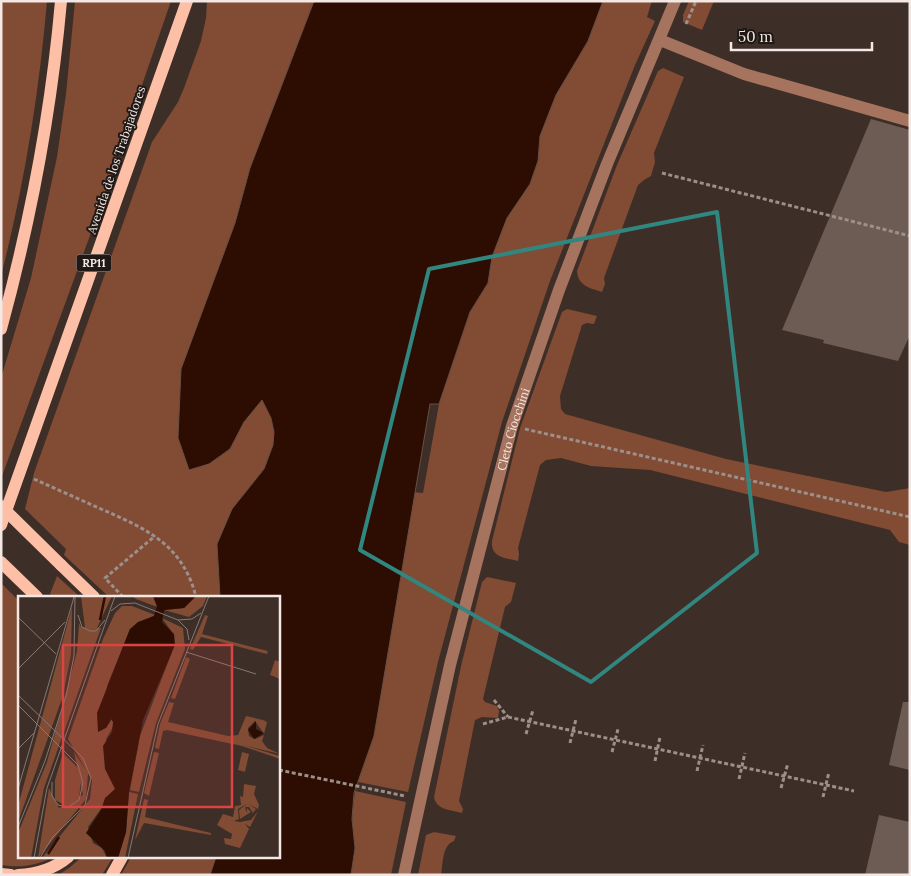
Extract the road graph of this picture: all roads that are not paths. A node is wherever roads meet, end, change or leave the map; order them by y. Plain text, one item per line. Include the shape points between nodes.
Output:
1 (61, 1) edge
2 (187, 1) edge
3 (675, 1) edge
4 (660, 40) junction
5 (910, 121) edge
6 (1, 329) edge
7 (1, 506) edge
8 (1, 525) edge
9 (1, 562) edge
10 (36, 596) edge
11 (93, 596) edge
12 (66, 858) edge
13 (121, 858) edge
14 (1, 874) edge
15 (12, 875) edge
16 (18, 875) edge
17 (112, 875) edge
18 (404, 875) edge

1 - 6 main road via 56,59 38,174
2 - 8 main road, Avenida de los Trabajadores / RP11
3 - 4 street, Cleto Ciocchini
4 - 5 street via 744,74
4 - 18 street, Cleto Ciocchini via 600,182 512,426 450,665
7 - 11 main road, bridge
9 - 10 main road
12 - 16 main road via 40,872
13 - 17 main road
14 - 15 main road

